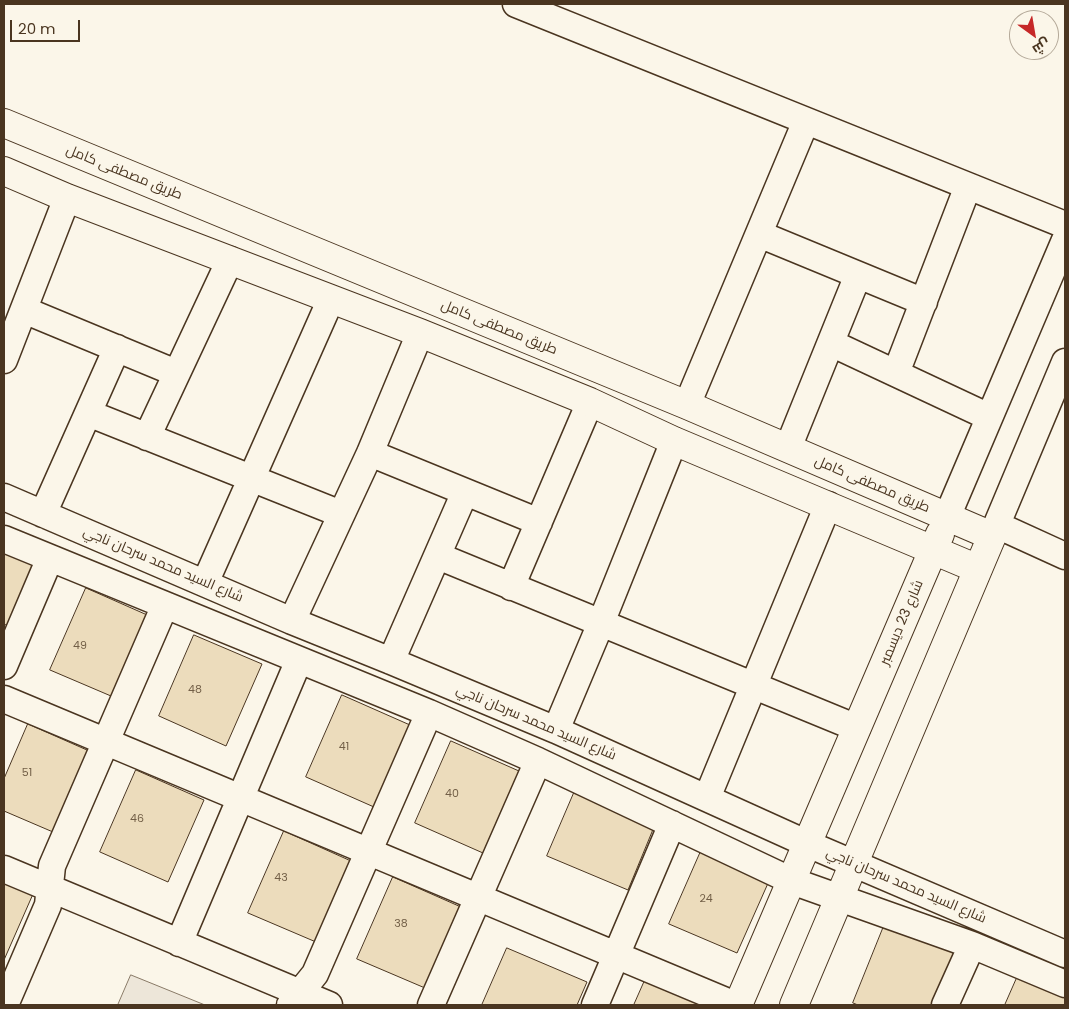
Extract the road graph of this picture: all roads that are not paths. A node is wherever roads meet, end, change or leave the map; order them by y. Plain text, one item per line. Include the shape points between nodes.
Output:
1 (516, 4) edge
2 (806, 121) junction
3 (4, 123) edge
4 (4, 171) edge
5 (968, 186) junction
6 (67, 198) junction
7 (1065, 225) edge
8 (759, 234) junction
9 (1065, 240) edge
10 (230, 260) junction
11 (858, 275) junction
12 (331, 299) junction
13 (924, 302) junction
14 (24, 310) junction
15 (420, 333) junction
16 (831, 343) junction
17 (117, 348) junction
18 (4, 360) edge
19 (1065, 362) edge
20 (176, 373) junction
21 (896, 373) junction
22 (590, 402) junction
23 (687, 405) junction
24 (88, 413) junction
25 (989, 417) junction
26 (147, 437) junction
27 (674, 441) junction
28 (788, 448) junction
29 (370, 452) junction
30 (252, 480) junction
31 (465, 492) junction
32 (4, 497) edge
33 (828, 505) junction
34 (44, 514) junction
35 (341, 514) junction
36 (947, 517) junction
37 (538, 522) junction
38 (994, 530) junction
39 (4, 539) edge
40 (933, 550) junction
41 (438, 556) junction
42 (1065, 556) edge
43 (50, 558) junction
44 (978, 569) junction
45 (205, 583) junction
46 (511, 586) junction
47 (165, 605) junction
48 (292, 621) junction
49 (601, 623) junction
50 (299, 660) junction
51 (391, 660) junction
52 (4, 666) edge
53 (755, 685) junction
54 (4, 699) edge
55 (428, 713) junction
56 (857, 728) junction
57 (556, 730) junction
58 (106, 742) junction
59 (538, 761) junction
60 (240, 798) junction
61 (707, 798) junction
62 (672, 824) junction
63 (808, 844) junction
64 (369, 852) junction
65 (853, 864) junction
66 (4, 869) edge
67 (792, 881) junction
68 (49, 888) junction
69 (478, 897) junction
70 (839, 898) junction
71 (179, 943) junction
72 (972, 946) junction
73 (1065, 954) edge
74 (617, 956) junction
75 (1065, 984) edge
76 (294, 999) edge
77 (5, 1005) edge
78 (329, 1005) edge
79 (431, 1005) edge
80 (594, 1005) edge
81 (736, 1005) edge
82 (794, 1005) edge
83 (945, 1005) edge

1 - 2 street
2 - 5 street
2 - 8 street
3 - 23 main road, طريق مصطفى كامل
4 - 6 main road
5 - 7 street
5 - 13 street
6 - 10 main road
6 - 14 street
8 - 11 street
8 - 23 street
9 - 25 street, شارع 23 ديسمبر
10 - 12 main road
10 - 20 street
11 - 13 street
11 - 16 street
12 - 15 main road
12 - 30 street
13 - 21 street
14 - 17 street
14 - 18 street
15 - 22 main road
15 - 29 street
16 - 21 street
16 - 28 street
17 - 20 street
17 - 24 street
19 - 38 street
20 - 26 street
21 - 25 street
22 - 27 main road
22 - 37 street
23 - 28 main road, طريق مصطفى كامل
24 - 26 street
24 - 34 street
25 - 36 street, شارع 23 ديسمبر
26 - 30 street
27 - 33 main road
27 - 49 street
28 - 36 main road, طريق مصطفى كامل
29 - 31 street
29 - 35 street
30 - 35 street
30 - 45 street
31 - 37 street
31 - 41 street
32 - 34 street, شارع السيد محمد سرحان ناجي
33 - 40 main road
33 - 53 street
34 - 45 street, شارع السيد محمد سرحان ناجي
35 - 48 street
36 - 38 main road, طريق مصطفى كامل
36 - 40 main road, شارع 23 ديسمبر
37 - 46 street
38 - 42 street
38 - 44 main road
39 - 43 street
40 - 44 main road
40 - 56 main road, شارع 23 ديسمبر
41 - 46 street
41 - 51 street
43 - 47 street
43 - 52 street
44 - 65 main road
45 - 48 street, شارع السيد محمد سرحان ناجي
46 - 49 street
47 - 50 street
47 - 58 street
48 - 51 street, شارع السيد محمد سرحان ناجي
49 - 53 street
49 - 57 street
50 - 55 street
50 - 60 street
51 - 57 street, شارع السيد محمد سرحان ناجي
53 - 56 street
53 - 61 street
54 - 58 street
55 - 59 street
55 - 64 street
56 - 63 main road, شارع 23 ديسمبر
57 - 61 street, شارع السيد محمد سرحان ناجي
58 - 60 street
58 - 68 street via 52,866
59 - 62 street
59 - 69 street
60 - 64 street
60 - 71 street
61 - 63 street, شارع السيد محمد سرحان ناجي
62 - 67 street
62 - 74 street
63 - 65 street, شارع السيد محمد سرحان ناجي
63 - 67 main road, شارع 23 ديسمبر
64 - 69 street
64 - 76 street via 315,974
65 - 70 main road
65 - 73 street, شارع السيد محمد سرحان ناجي
66 - 68 street
67 - 70 street
67 - 81 main road, شارع 23 ديسمبر
68 - 71 street
68 - 77 street via 48,905
69 - 74 street
69 - 79 street
70 - 72 street
70 - 82 main road
71 - 76 street
72 - 75 street
72 - 83 street
74 - 80 street
74 - 81 street
76 - 78 street

